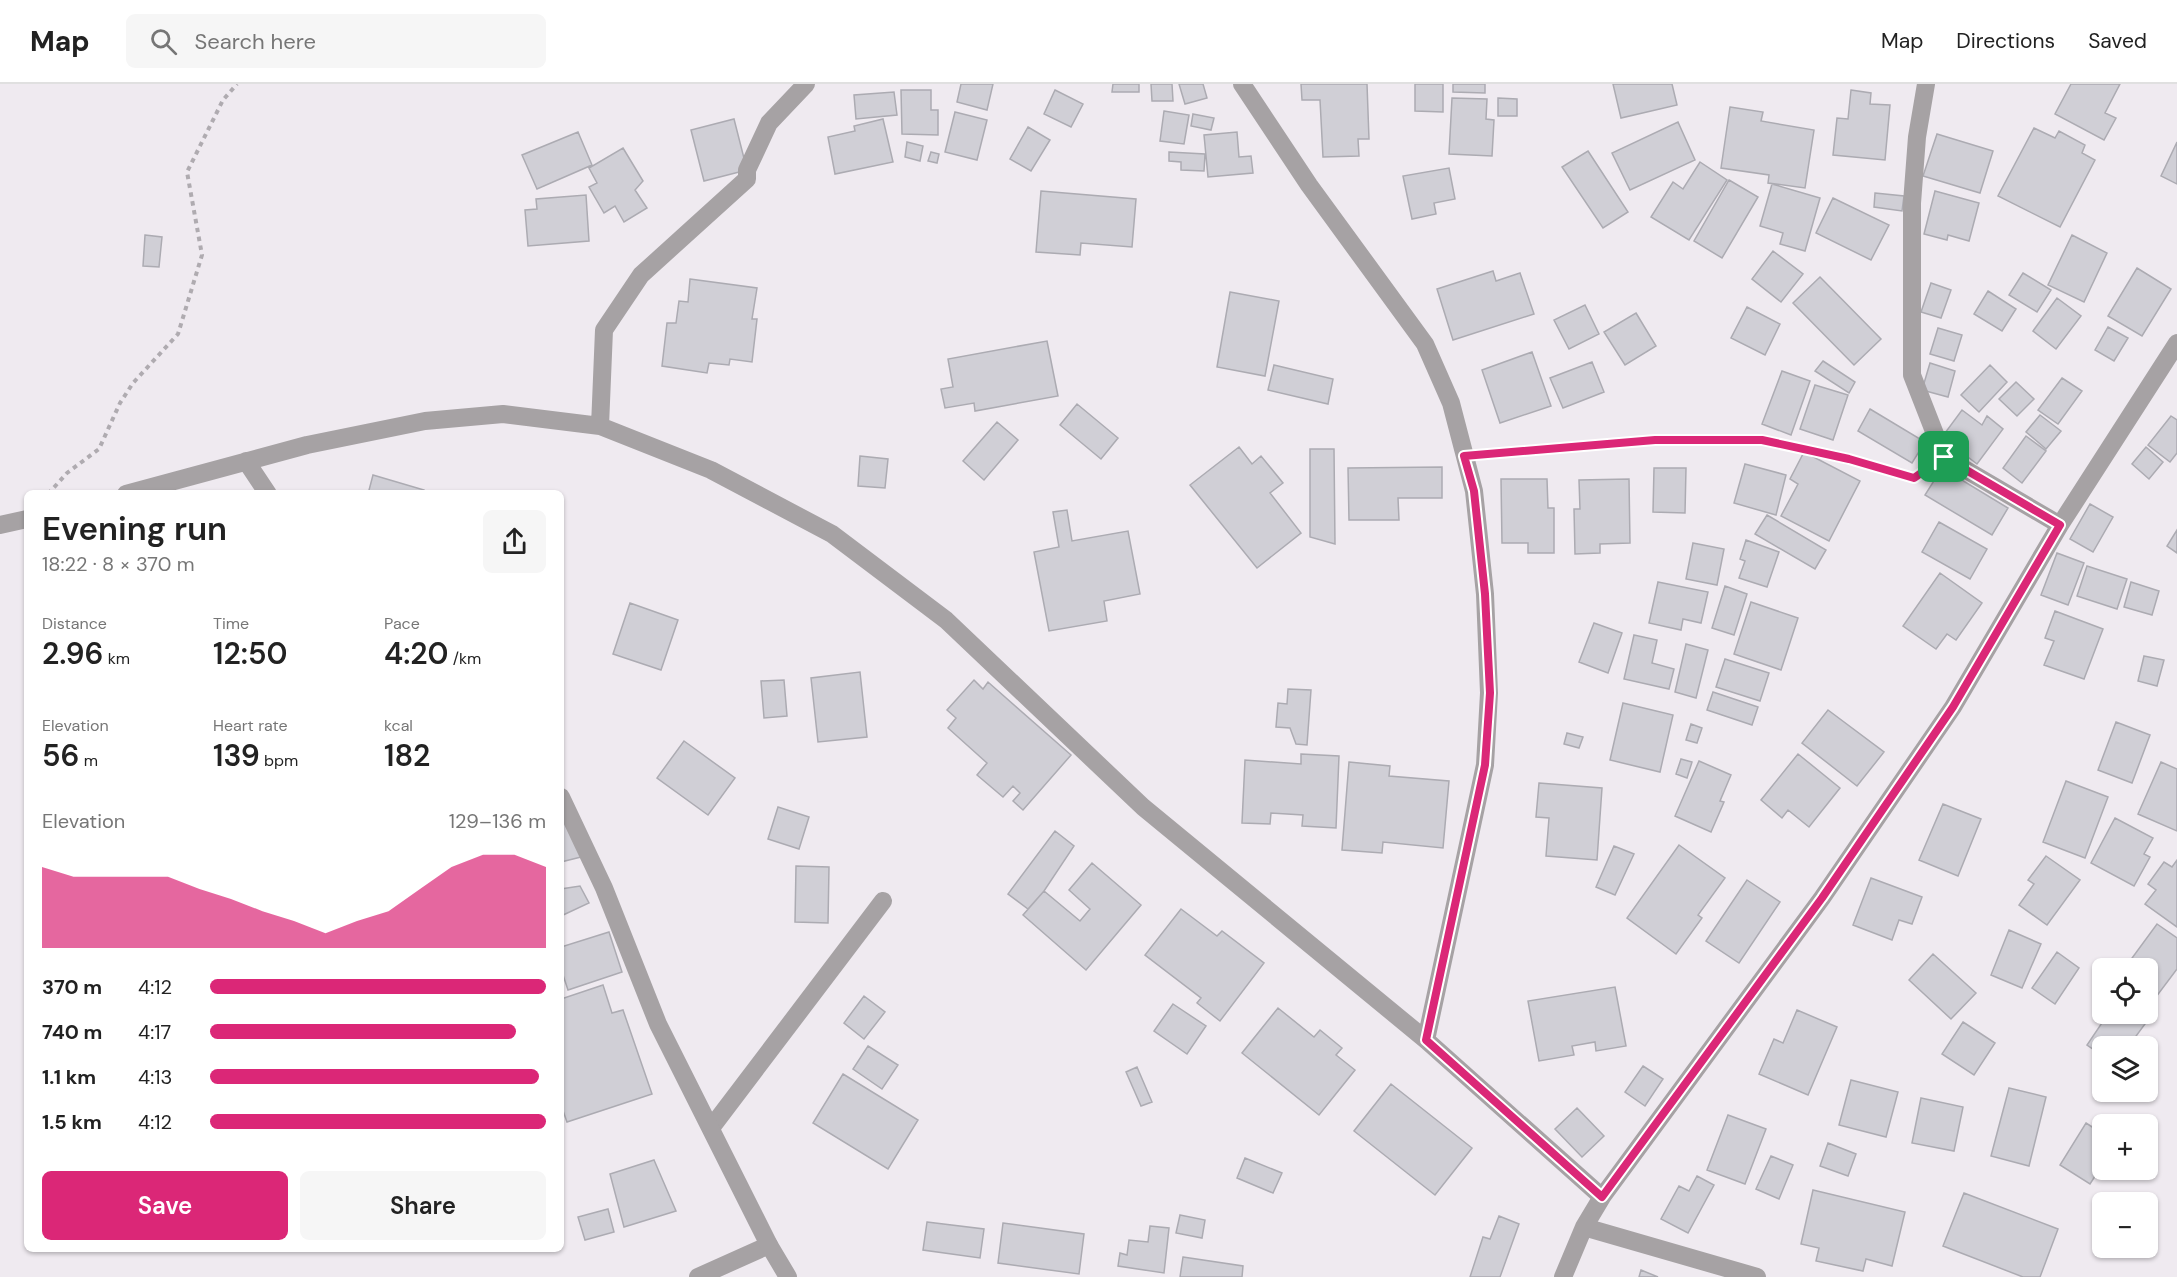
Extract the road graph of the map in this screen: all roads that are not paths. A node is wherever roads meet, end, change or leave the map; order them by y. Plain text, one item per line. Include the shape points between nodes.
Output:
1 (806, 84) edge
2 (1242, 84) edge
3 (1926, 84) edge
4 (2177, 343) edge
5 (600, 426) junction
6 (246, 462) junction
7 (141, 490) edge
8 (265, 490) edge
9 (24, 520) edge
10 (0, 525) edge
11 (2060, 525) junction
12 (564, 803) edge
13 (883, 901) dead end
14 (1426, 1040) junction
15 (711, 1128) junction
16 (1602, 1197) junction
17 (1584, 1227) junction
18 (769, 1245) junction
19 (698, 1277) edge
20 (788, 1277) edge
21 (1563, 1277) edge
22 (1757, 1277) edge

1 - 5 street via 769,123 747,170 747,179 641,274 604,330
2 - 14 street via 1309,185 1425,344 1451,403 1474,491 1490,693 1485,765
3 - 11 street via 1912,203 1912,375 1944,457
4 - 11 street
5 - 6 street via 503,414 425,421
5 - 14 street via 711,470 842,541 946,620 1143,807
6 - 7 street
6 - 8 street
9 - 10 street
11 - 16 street via 1953,707 1822,898
12 - 15 street via 604,888 658,1024
13 - 15 street
14 - 16 street
15 - 18 street
16 - 17 street
17 - 21 street
17 - 22 street
18 - 19 street
18 - 20 street

